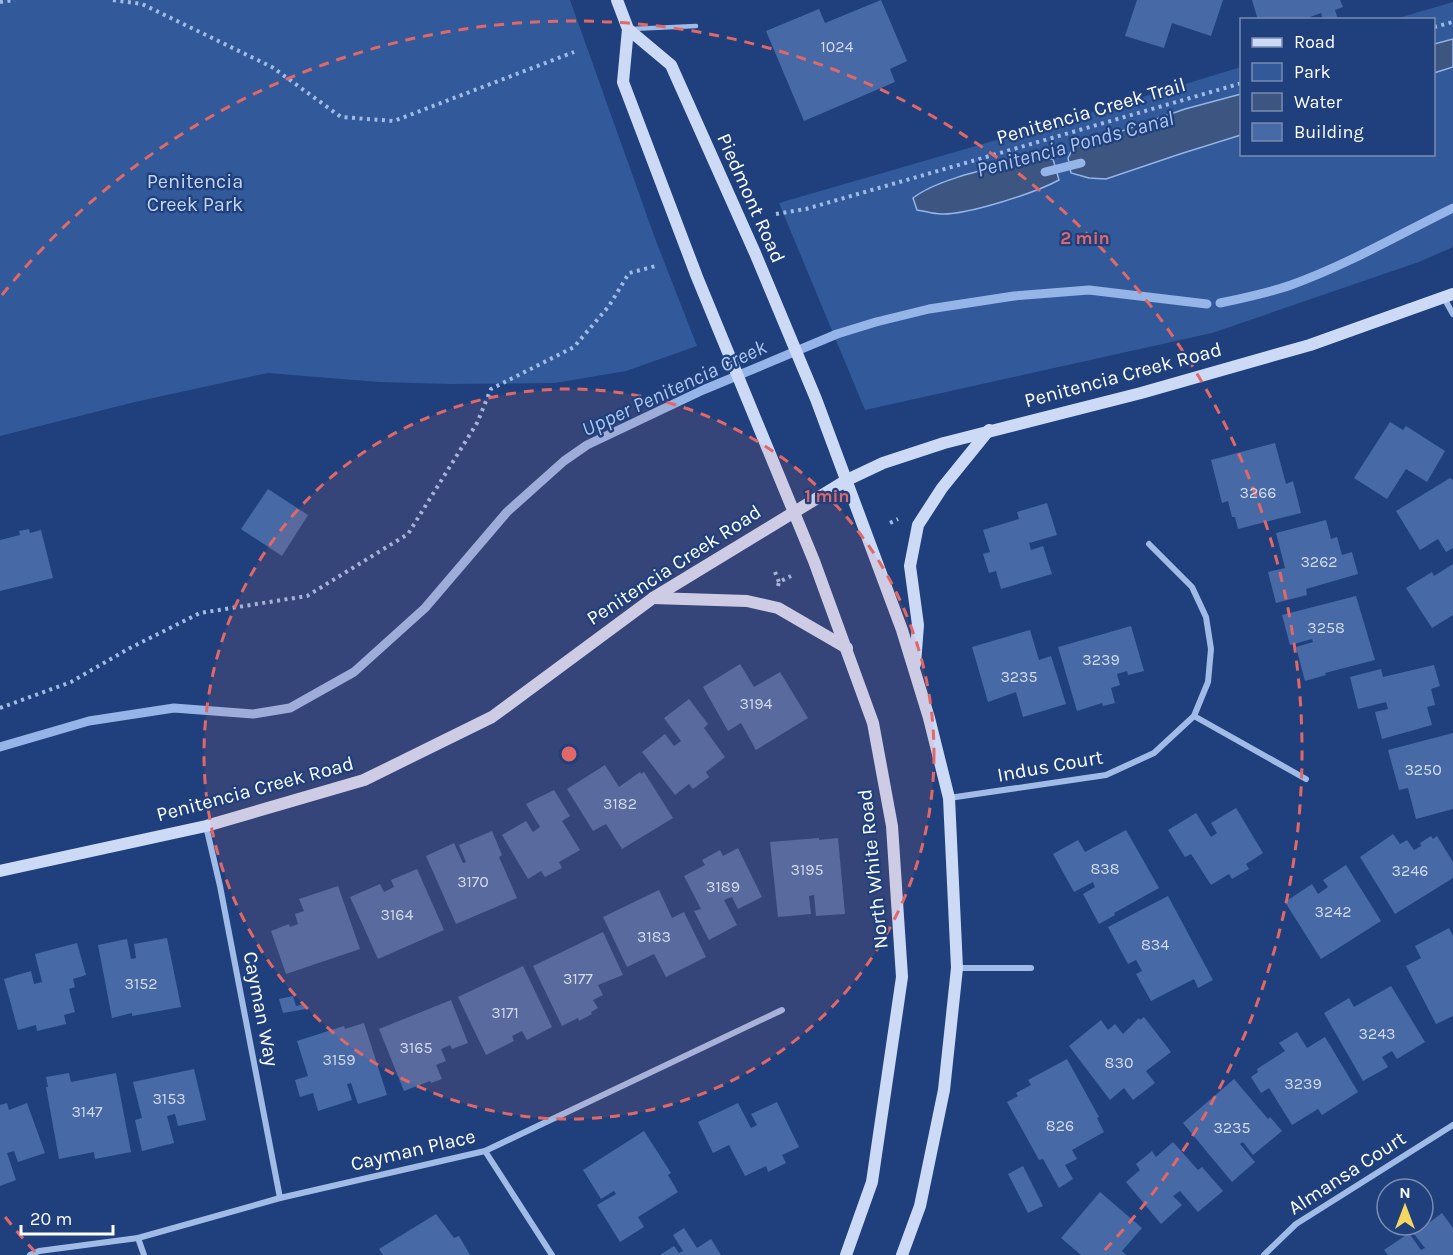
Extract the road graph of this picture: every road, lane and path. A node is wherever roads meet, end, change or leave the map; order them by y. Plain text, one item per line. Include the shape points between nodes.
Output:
1 (15, 0) edge
2 (113, 0) edge
3 (617, 0) edge
4 (0, 2) edge
5 (1453, 22) edge
6 (696, 26) dead end
7 (1435, 27) edge
8 (628, 29) junction
9 (574, 52) dead end
10 (1240, 84) edge
11 (776, 214) dead end
12 (656, 266) dead end
13 (1449, 296) edge
14 (1453, 314) edge
15 (756, 423) joint
16 (989, 430) junction
17 (847, 480) junction
18 (793, 512) junction
19 (1149, 544) dead end
20 (775, 572) dead end
21 (791, 576) dead end
22 (779, 582) junction
23 (777, 593) dead end
24 (653, 598) junction
25 (847, 648) junction
26 (915, 671) junction
27 (0, 708) edge
28 (1194, 716) junction
29 (1306, 779) dead end
30 (949, 798) junction
31 (206, 826) junction
32 (0, 871) edge
33 (957, 968) junction
34 (1031, 968) dead end
35 (782, 1010) dead end
36 (1453, 1125) edge
37 (485, 1151) junction
38 (280, 1198) junction
39 (138, 1238) junction
40 (30, 1255) edge
41 (144, 1255) edge
42 (552, 1255) edge
43 (846, 1255) edge
44 (902, 1255) edge
45 (1264, 1255) edge

1 - 4 path
2 - 9 path via 142,4 272,68 341,117 394,121
3 - 8 main road, Piedmont Road
5 - 7 path
6 - 8 lane
8 - 15 main road, Piedmont Road via 623,82
8 - 17 main road, Piedmont Road via 671,65 755,253
10 - 11 path, Penitencia Creek Trail via 806,209
12 - 27 path via 629,273 609,306 574,347 491,389 477,423 408,534 307,596 200,613 71,682
13 - 14 street
13 - 16 main road, Penitencia Creek Road via 1310,345 1141,393
15 - 18 main road, North White Road
16 - 17 main road, Penitencia Creek Road via 884,463
16 - 26 main road via 918,525 910,566 918,625
17 - 18 main road, Penitencia Creek Road
17 - 26 main road
18 - 24 main road, Penitencia Creek Road
18 - 25 main road, North White Road
19 - 28 street, Indus Court via 1192,587 1206,617 1211,649 1208,682
20 - 22 path
21 - 22 path
22 - 23 path
24 - 25 main road via 747,602 778,608
24 - 31 main road, Penitencia Creek Road via 492,717 364,780
25 - 43 main road, North White Road via 873,723 892,826 902,976 872,1182
26 - 30 main road
28 - 29 street
28 - 30 street, Indus Court via 1154,753 1106,775
30 - 33 main road
31 - 32 main road, Penitencia Creek Road
31 - 38 street, Cayman Way
33 - 34 street
33 - 44 main road via 944,1090 920,1206
35 - 37 street, Cayman Place
36 - 45 street, Almansa Court via 1296,1224
37 - 38 street, Cayman Place
37 - 42 street
38 - 39 street, Cayman Place
39 - 40 street, Cayman Place
39 - 41 street

